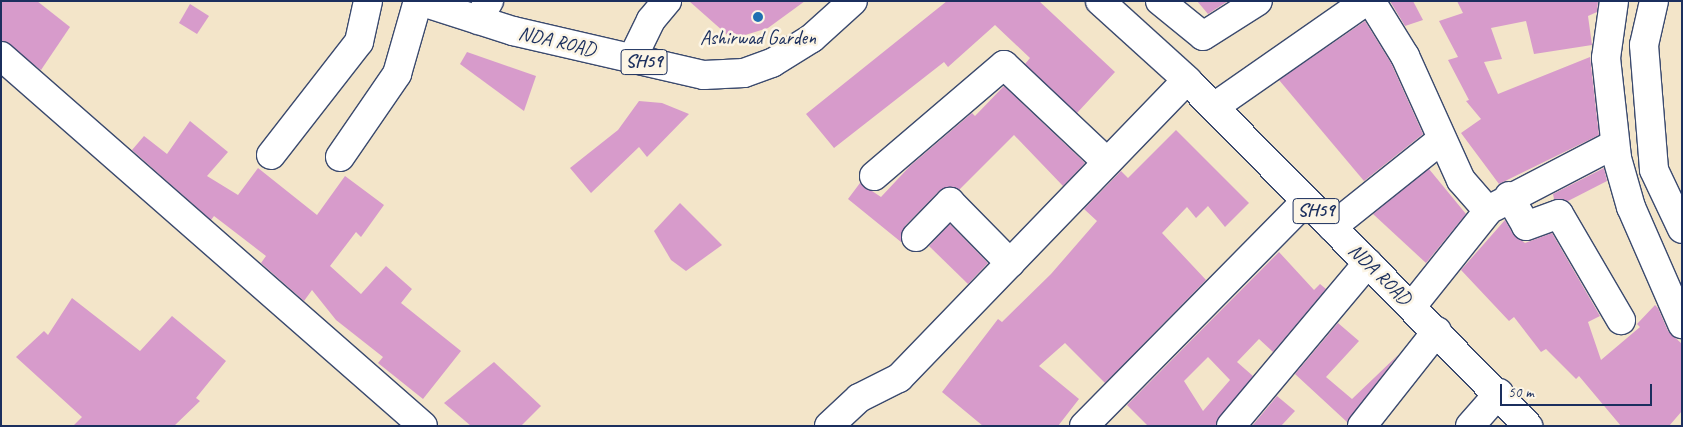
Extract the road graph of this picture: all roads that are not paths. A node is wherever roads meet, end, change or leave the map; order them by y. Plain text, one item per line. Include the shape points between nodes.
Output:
1 (368, 1) edge
2 (419, 1) edge
3 (667, 1) edge
4 (853, 1) edge
5 (1100, 1) edge
6 (1160, 1) edge
7 (1258, 1) edge
8 (1366, 1) edge
9 (1371, 1) edge
10 (1614, 1) edge
11 (1654, 1) edge
12 (483, 11) edge
13 (1, 56) edge
14 (632, 59) junction
15 (1187, 80) junction
16 (1214, 107) junction
17 (1441, 140) junction
18 (1615, 144) junction
19 (270, 155) dead end
20 (340, 157) dead end
21 (1107, 162) junction
22 (874, 176) dead end
23 (1306, 201) junction
24 (1499, 204) junction
25 (1332, 227) junction
26 (1682, 229) edge
27 (916, 237) dead end
28 (1010, 263) junction
29 (1368, 263) junction
30 (1413, 305) junction
31 (1621, 320) dead end
32 (1682, 324) edge
33 (1437, 332) junction
34 (1499, 393) junction
35 (423, 426) edge
36 (828, 426) edge
37 (1084, 426) edge
38 (1231, 426) edge
39 (1362, 426) edge
40 (1470, 426) edge
41 (1528, 426) edge

1 - 19 street via 359,42
2 - 12 street, NDA ROAD / SH59
2 - 20 street via 397,74
3 - 14 street via 650,20
4 - 14 street, NDA ROAD / SH59 via 812,38 772,63 744,73 704,75
5 - 15 street, NDA ROAD / SH59
6 - 7 street via 1204,36
8 - 16 street
9 - 17 street via 1405,56
10 - 18 street via 1606,58
11 - 26 street via 1644,45 1654,170
12 - 14 street, NDA ROAD / SH59
13 - 35 street
15 - 16 street, NDA ROAD / SH59
15 - 21 street
16 - 23 street, NDA ROAD / SH59
17 - 24 street via 1462,180
17 - 25 street
18 - 24 street
18 - 32 street via 1631,207
21 - 22 street via 1004,65
21 - 28 street
23 - 25 street, NDA ROAD / SH59
23 - 37 street
24 - 30 street
24 - 31 street via 1526,226 1559,214
25 - 29 street, NDA ROAD / SH59
27 - 28 street via 950,202
28 - 36 street via 899,378 859,398
29 - 30 street, NDA ROAD / SH59
29 - 38 street
30 - 33 street, NDA ROAD / SH59
33 - 34 street, NDA ROAD / SH59
33 - 39 street
34 - 40 street
34 - 41 street, NDA ROAD / SH59

